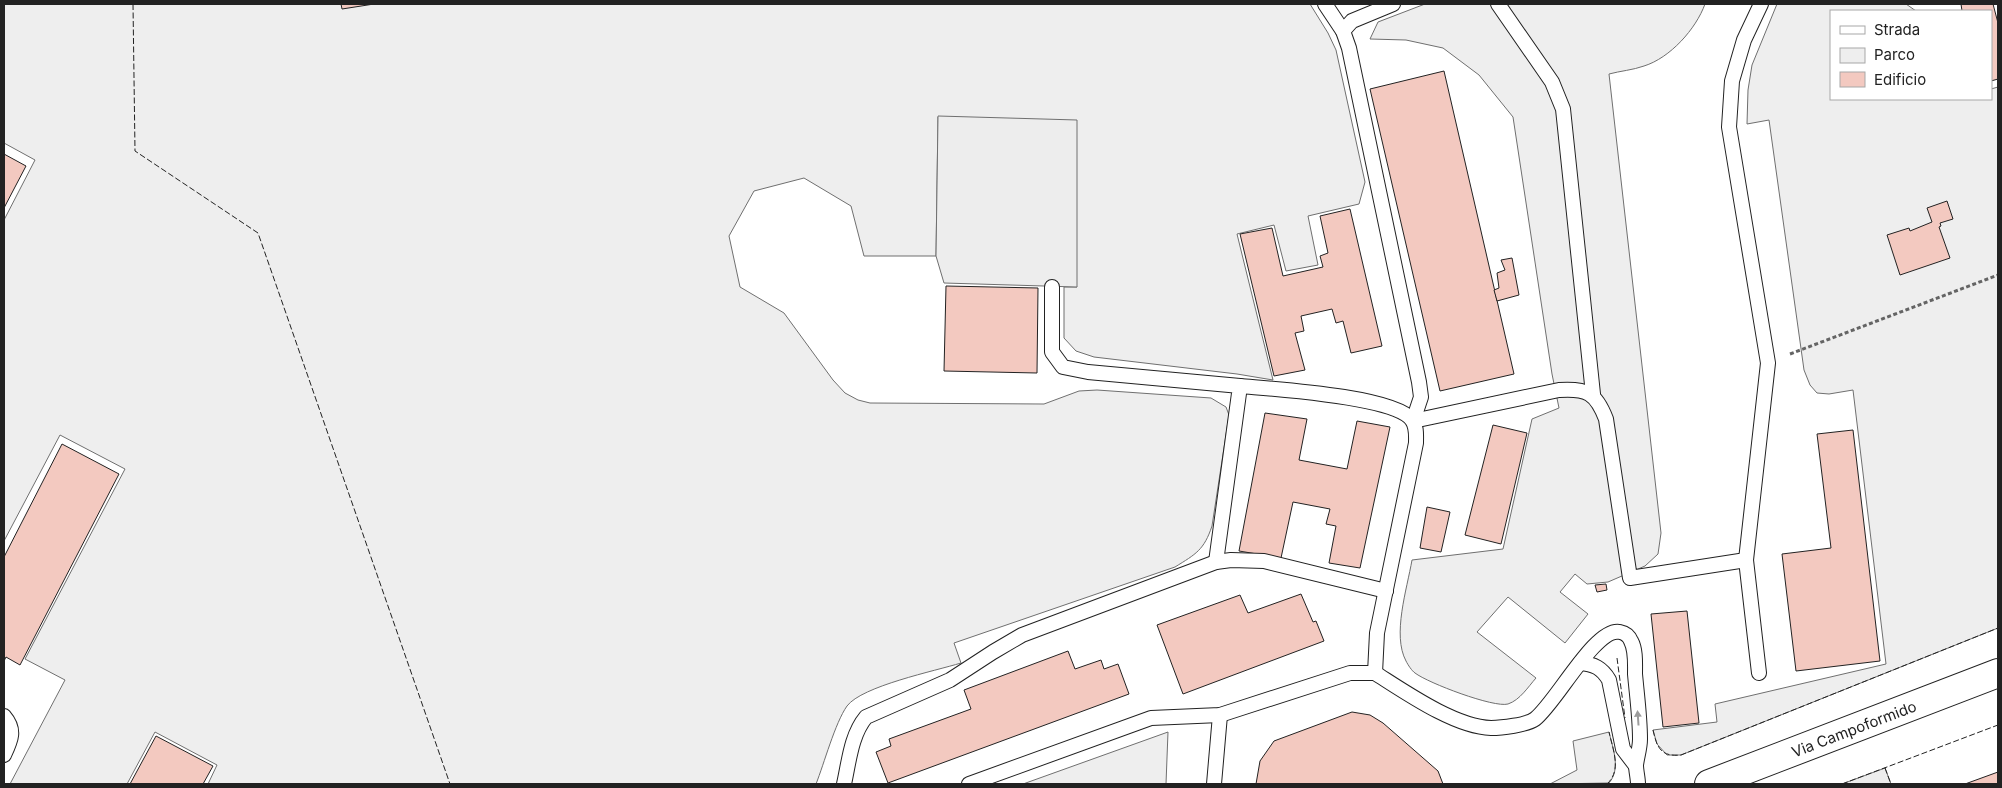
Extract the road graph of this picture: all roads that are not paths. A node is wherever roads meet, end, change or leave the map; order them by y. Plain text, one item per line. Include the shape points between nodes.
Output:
1 (1324, 4) edge
2 (1393, 4) edge
3 (1498, 4) edge
4 (1761, 4) edge
5 (1343, 31) junction
6 (1052, 286) dead end
7 (1240, 386) junction
8 (1593, 394) junction
9 (1413, 421) junction
10 (1746, 560) junction
11 (1216, 562) junction
12 (1386, 591) junction
13 (1580, 663) junction
14 (1375, 673) junction
15 (1759, 673) dead end
16 (1998, 673) edge
17 (1220, 715) junction
18 (4, 716) edge
19 (4, 755) edge
20 (1636, 766) junction
21 (844, 784) edge
22 (969, 784) edge
23 (1214, 784) edge
24 (1638, 784) edge
25 (1709, 784) edge

1 - 5 lane
2 - 5 lane via 1352,21
3 - 8 lane via 1552,82 1563,109
4 - 10 lane via 1744,40 1732,81 1729,127 1768,363
5 - 9 lane via 1419,382 1421,397
6 - 7 lane via 1052,352 1062,367
7 - 9 lane via 1324,393 1392,409
7 - 11 lane
8 - 9 lane via 1577,388 1559,390
8 - 10 lane via 1606,419 1630,578
9 - 12 lane via 1416,443
10 - 15 lane
11 - 12 lane via 1264,561
11 - 21 lane via 1022,635 950,680 866,717 856,735
12 - 14 lane via 1377,633
13 - 14 lane via 1534,720 1491,728 1466,723 1418,700
13 - 20 lane via 1597,666 1609,680 1623,750
20 -> 13 lane via 1640,740 1635,661 1630,638 1618,631 1610,632
14 - 17 lane via 1350,672
16 - 25 main road, Via Campoformido
17 - 22 lane via 1151,718
17 - 23 lane
18 - 19 lane via 11,724 12,732
20 - 24 lane

